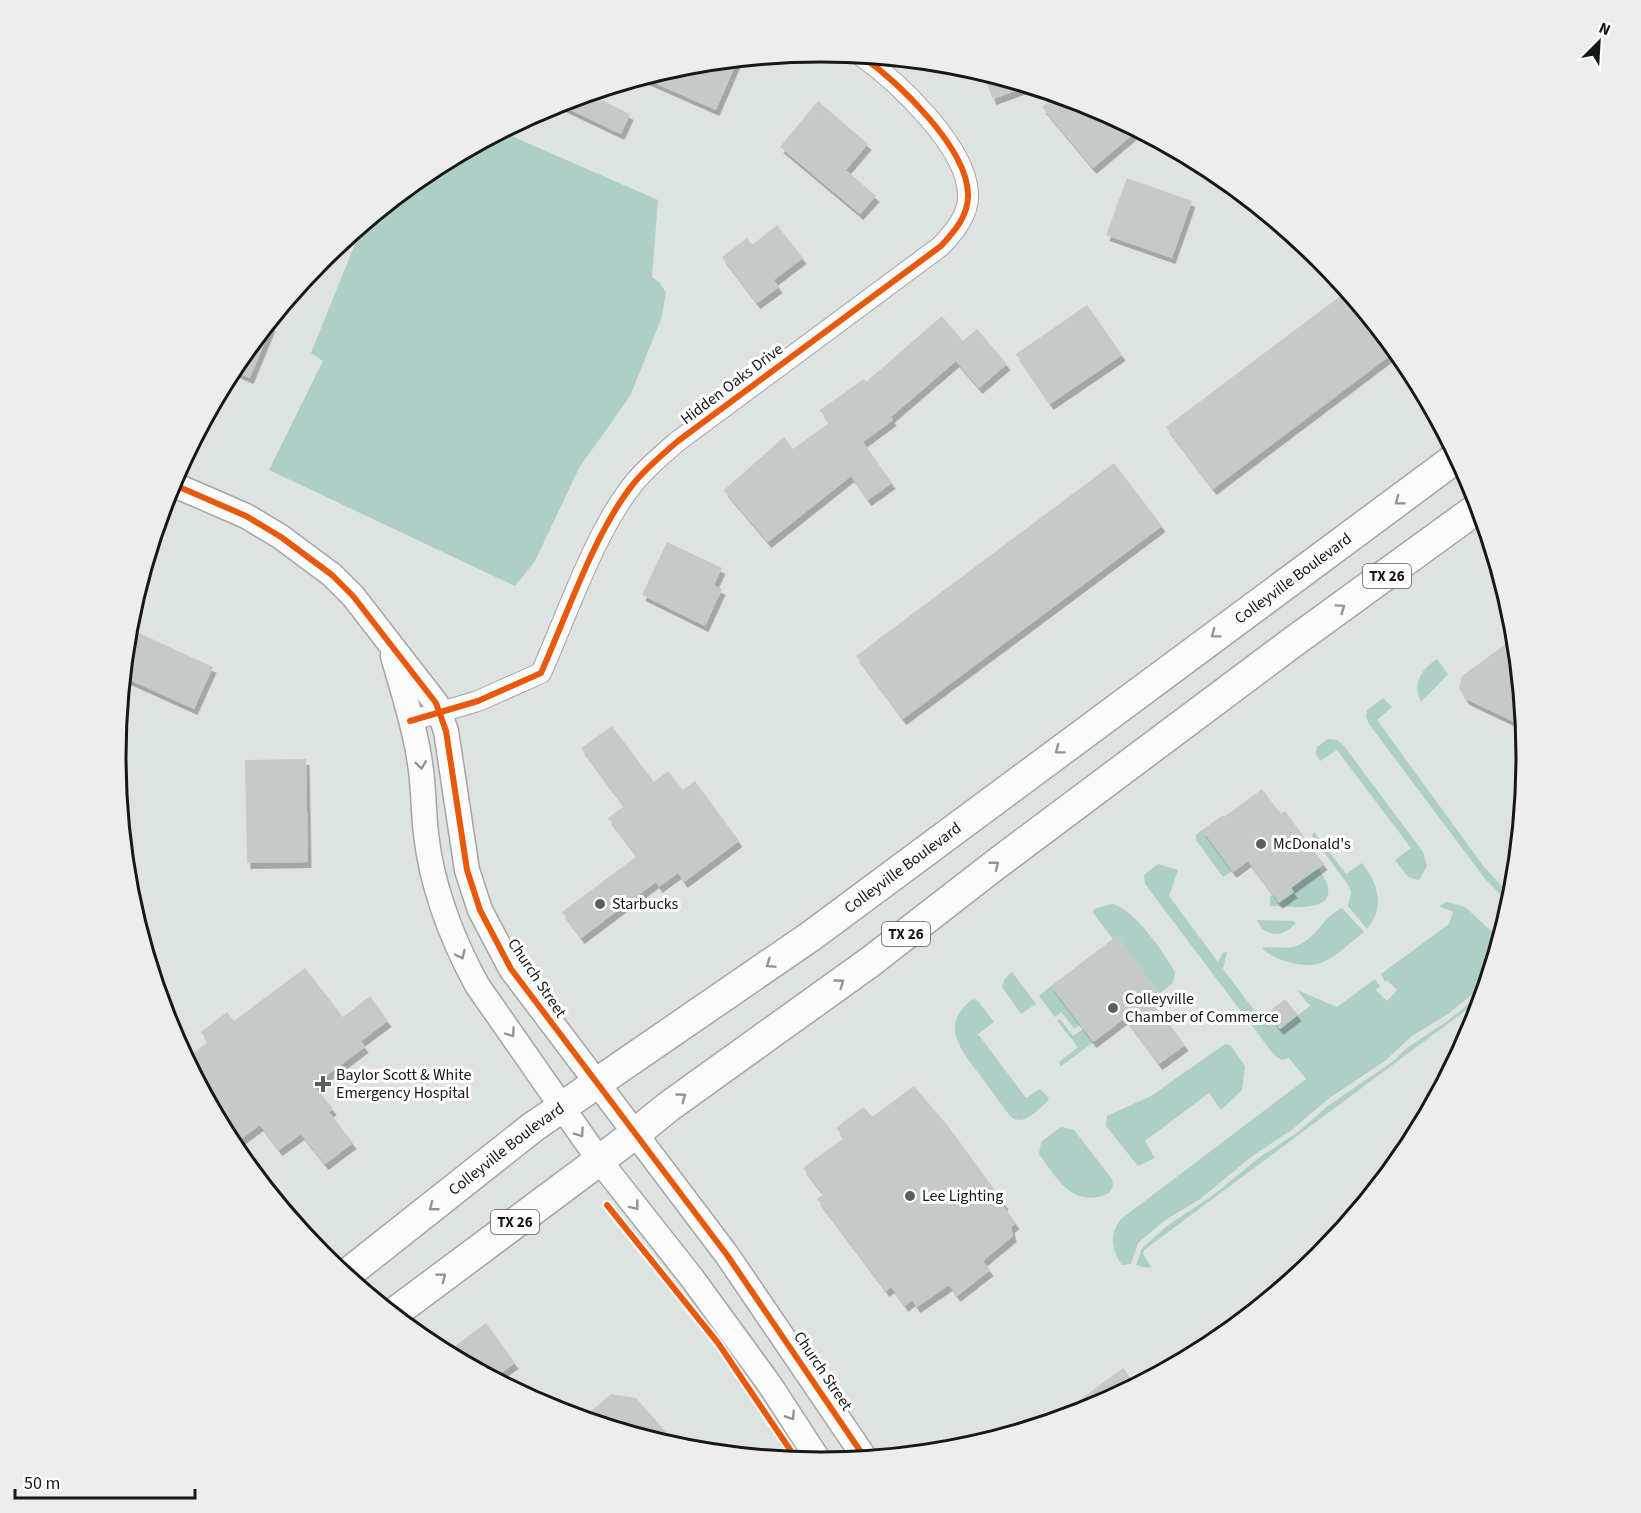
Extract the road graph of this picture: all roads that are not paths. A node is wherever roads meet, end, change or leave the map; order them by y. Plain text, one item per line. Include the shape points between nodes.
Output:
1 (871, 63) edge
2 (1450, 462) edge
3 (180, 487) edge
4 (1471, 513) edge
5 (391, 647) junction
6 (440, 714) junction
7 (410, 721) junction
8 (480, 910) junction
9 (447, 920) junction
10 (598, 1082) junction
11 (562, 1106) junction
12 (636, 1133) junction
13 (599, 1160) junction
14 (352, 1270) edge
15 (399, 1309) edge
16 (860, 1450) edge
17 (813, 1452) edge

1 - 6 street, Hidden Oaks Drive via 897,86 955,153 969,195 957,228 941,246 678,441 648,468 604,530 541,673
2 -> 10 main road, Colleyville Boulevard via 811,936
3 - 5 street, Church Street via 246,516 308,556 353,597
12 -> 4 main road, TX 26
5 - 6 street, Church Street via 436,703
5 - 7 street, Church Street
6 - 7 street, Hidden Oaks Drive
6 - 8 street, Church Street via 467,870
7 -> 9 street, Church Street via 420,763 426,836
8 - 9 street
8 - 10 street, Church Street via 510,969
9 -> 11 street, Church Street via 477,985
10 - 11 main road, Colleyville Boulevard
10 - 12 street, Church Street
11 -> 13 street, Church Street
11 -> 14 main road, Colleyville Boulevard
12 - 13 main road, TX 26
12 - 16 street, Church Street via 727,1255
15 -> 13 main road, TX 26
13 -> 17 street, Church Street via 770,1384

